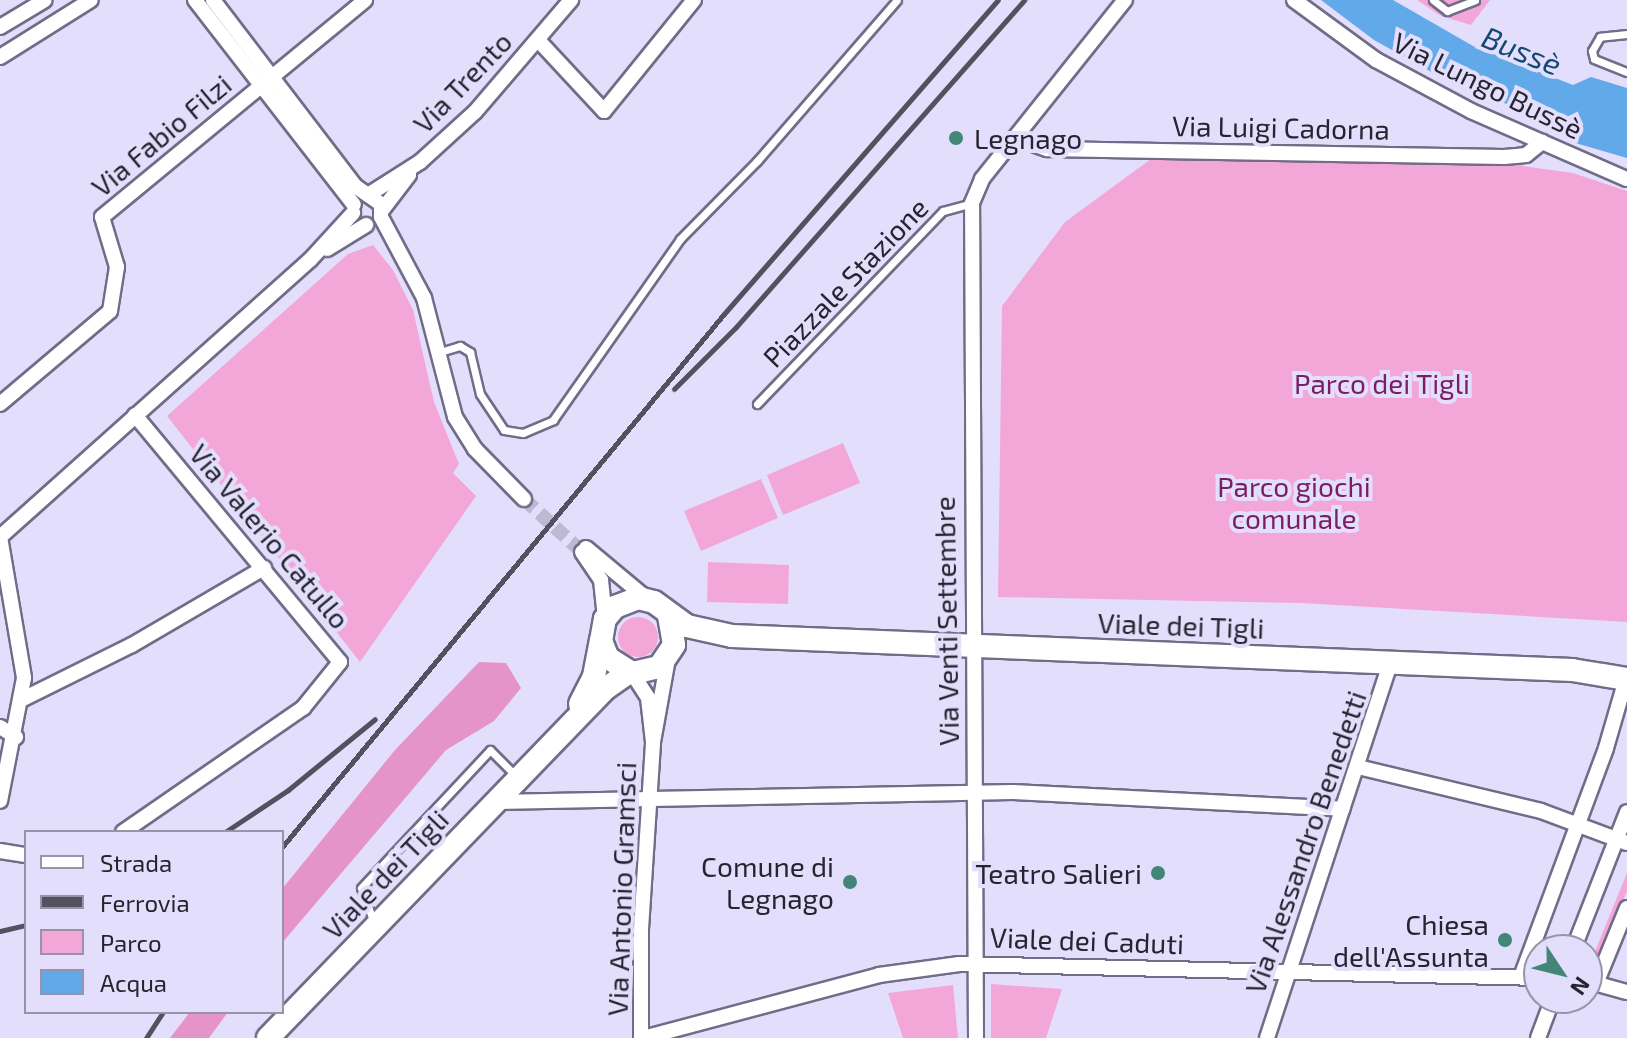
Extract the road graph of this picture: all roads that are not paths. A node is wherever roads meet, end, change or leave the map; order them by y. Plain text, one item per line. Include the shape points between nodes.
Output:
1 (45, 0) edge
2 (91, 0) edge
3 (195, 0) edge
4 (213, 0) edge
5 (365, 0) edge
6 (571, 0) edge
7 (694, 0) edge
8 (897, 0) edge
9 (1125, 0) edge
10 (1294, 0) edge
11 (1433, 0) edge
12 (1475, 0) edge
13 (0, 27) edge
14 (1627, 34) edge
15 (538, 40) junction
16 (0, 57) edge
17 (1627, 72) edge
18 (266, 81) junction
19 (1016, 138) junction
20 (1542, 142) junction
21 (420, 162) junction
22 (1627, 179) edge
23 (360, 202) junction
24 (972, 203) junction
25 (382, 213) junction
26 (367, 225) junction
27 (397, 252) junction
28 (310, 260) junction
29 (440, 352) junction
30 (0, 404) edge
31 (757, 404) dead end
32 (135, 415) junction
33 (524, 499) tunnel mouth
34 (0, 537) edge
35 (264, 568) junction
36 (662, 609) junction
37 (603, 630) junction
38 (732, 636) junction
39 (970, 646) junction
40 (670, 654) junction
41 (1390, 663) junction
42 (630, 672) junction
43 (1627, 674) edge
44 (23, 699) junction
45 (0, 727) edge
46 (16, 737) junction
47 (653, 742) junction
48 (545, 751) junction
49 (1358, 767) junction
50 (519, 778) junction
51 (974, 794) junction
52 (545, 800) junction
53 (0, 801) edge
54 (650, 801) junction
55 (496, 802) junction
56 (1343, 809) junction
57 (1627, 812) edge
58 (1578, 823) junction
59 (126, 830) edge
60 (1622, 841) edge
61 (0, 851) edge
62 (24, 855) edge
63 (1627, 908) edge
64 (375, 926) junction
65 (1580, 934) edge
66 (1603, 958) edge
67 (975, 963) junction
68 (1288, 972) junction
69 (1521, 977) joint
70 (1603, 984) edge
71 (1627, 992) edge
72 (1547, 1014) edge
73 (268, 1038) edge
74 (642, 1038) edge
75 (976, 1038) edge
76 (1267, 1038) edge
77 (1538, 1038) edge

1 - 13 street
2 - 16 street
3 - 18 street
4 - 18 street
5 - 18 street, Via Fabio Filzi
6 - 15 street, Via Trento
7 - 15 street via 604,111
8 - 29 lane via 757,161 680,239 553,420 523,433 504,430 480,394 470,352 460,346
9 - 19 street
10 - 20 street, Via Lungo Bussè via 1376,60
11 - 12 lane via 1447,11
14 - 17 lane via 1600,37 1592,51 1594,59
15 - 21 street, Via Trento via 475,112
18 - 23 street
18 - 30 street, Via Fabio Filzi via 102,217 117,267 110,311
19 - 20 street, Via Luigi Cadorna via 1047,149 1504,157 1526,155
19 - 24 street via 982,179
20 - 22 street, Via Lungo Bussè
21 - 23 street, Via Trento
21 - 25 street, Via Trento
23 - 25 street via 379,199
23 - 26 street
23 - 28 street, Via Trento
24 - 31 lane, Piazzale Stazione via 943,211
24 - 39 street, Via Venti Settembre
25 - 26 street
25 - 27 street
26 - 27 street
26 - 28 street
27 - 29 street via 424,298
28 - 32 street
29 - 33 street via 455,417 464,433
32 - 34 street
32 - 35 street, Via Valerio Catullo
34 - 44 street via 22,656
35 - 44 street via 132,645
35 - 59 street, Via Valerio Catullo via 340,662 303,708
36 - 37 street via 623,602
36 - 37 street via 584,550 601,580
36 - 38 street, Viale dei Tigli via 687,626
36 - 40 street via 675,637
37 - 42 street via 608,658
37 - 48 street, Viale dei Tigli via 591,686
38 - 39 street, Viale dei Tigli
38 - 40 street, Viale dei Tigli
39 - 41 street, Viale dei Tigli
39 - 51 street, Via Venti Settembre
40 - 42 street, Viale dei Tigli via 652,671
40 - 47 street, Via Antonio Gramsci
41 - 43 street, Viale dei Tigli
41 - 49 street, Via Alessandro Benedetti
42 - 47 street, Via Antonio Gramsci via 648,698
42 - 48 street, Viale dei Tigli
43 - 58 street
44 - 46 street
45 - 46 street
46 - 53 street
47 - 54 street, Via Antonio Gramsci
48 - 50 street, Viale dei Tigli
49 - 56 street, Via Alessandro Benedetti
49 - 58 street
50 - 52 street
50 - 55 street, Viale dei Tigli
50 - 64 lane via 490,750 361,888
51 - 54 street
51 - 56 street via 1112,794
51 - 67 street, Via Venti Settembre
52 - 54 street
52 - 55 street
54 - 74 street, Via Antonio Gramsci
55 - 64 street, Viale dei Tigli
56 - 68 street, Via Alessandro Benedetti
57 - 60 street
58 - 60 street
58 - 69 street
60 - 65 street
61 - 62 street
63 - 66 street
64 - 73 street, Viale dei Tigli
67 - 68 street, Viale dei Caduti
67 - 74 street, Viale dei Caduti via 879,975
67 - 75 street, Via Venti Settembre
68 - 69 street, Viale dei Caduti
68 - 76 street, Via Alessandro Benedetti
70 - 71 street
72 - 77 street

